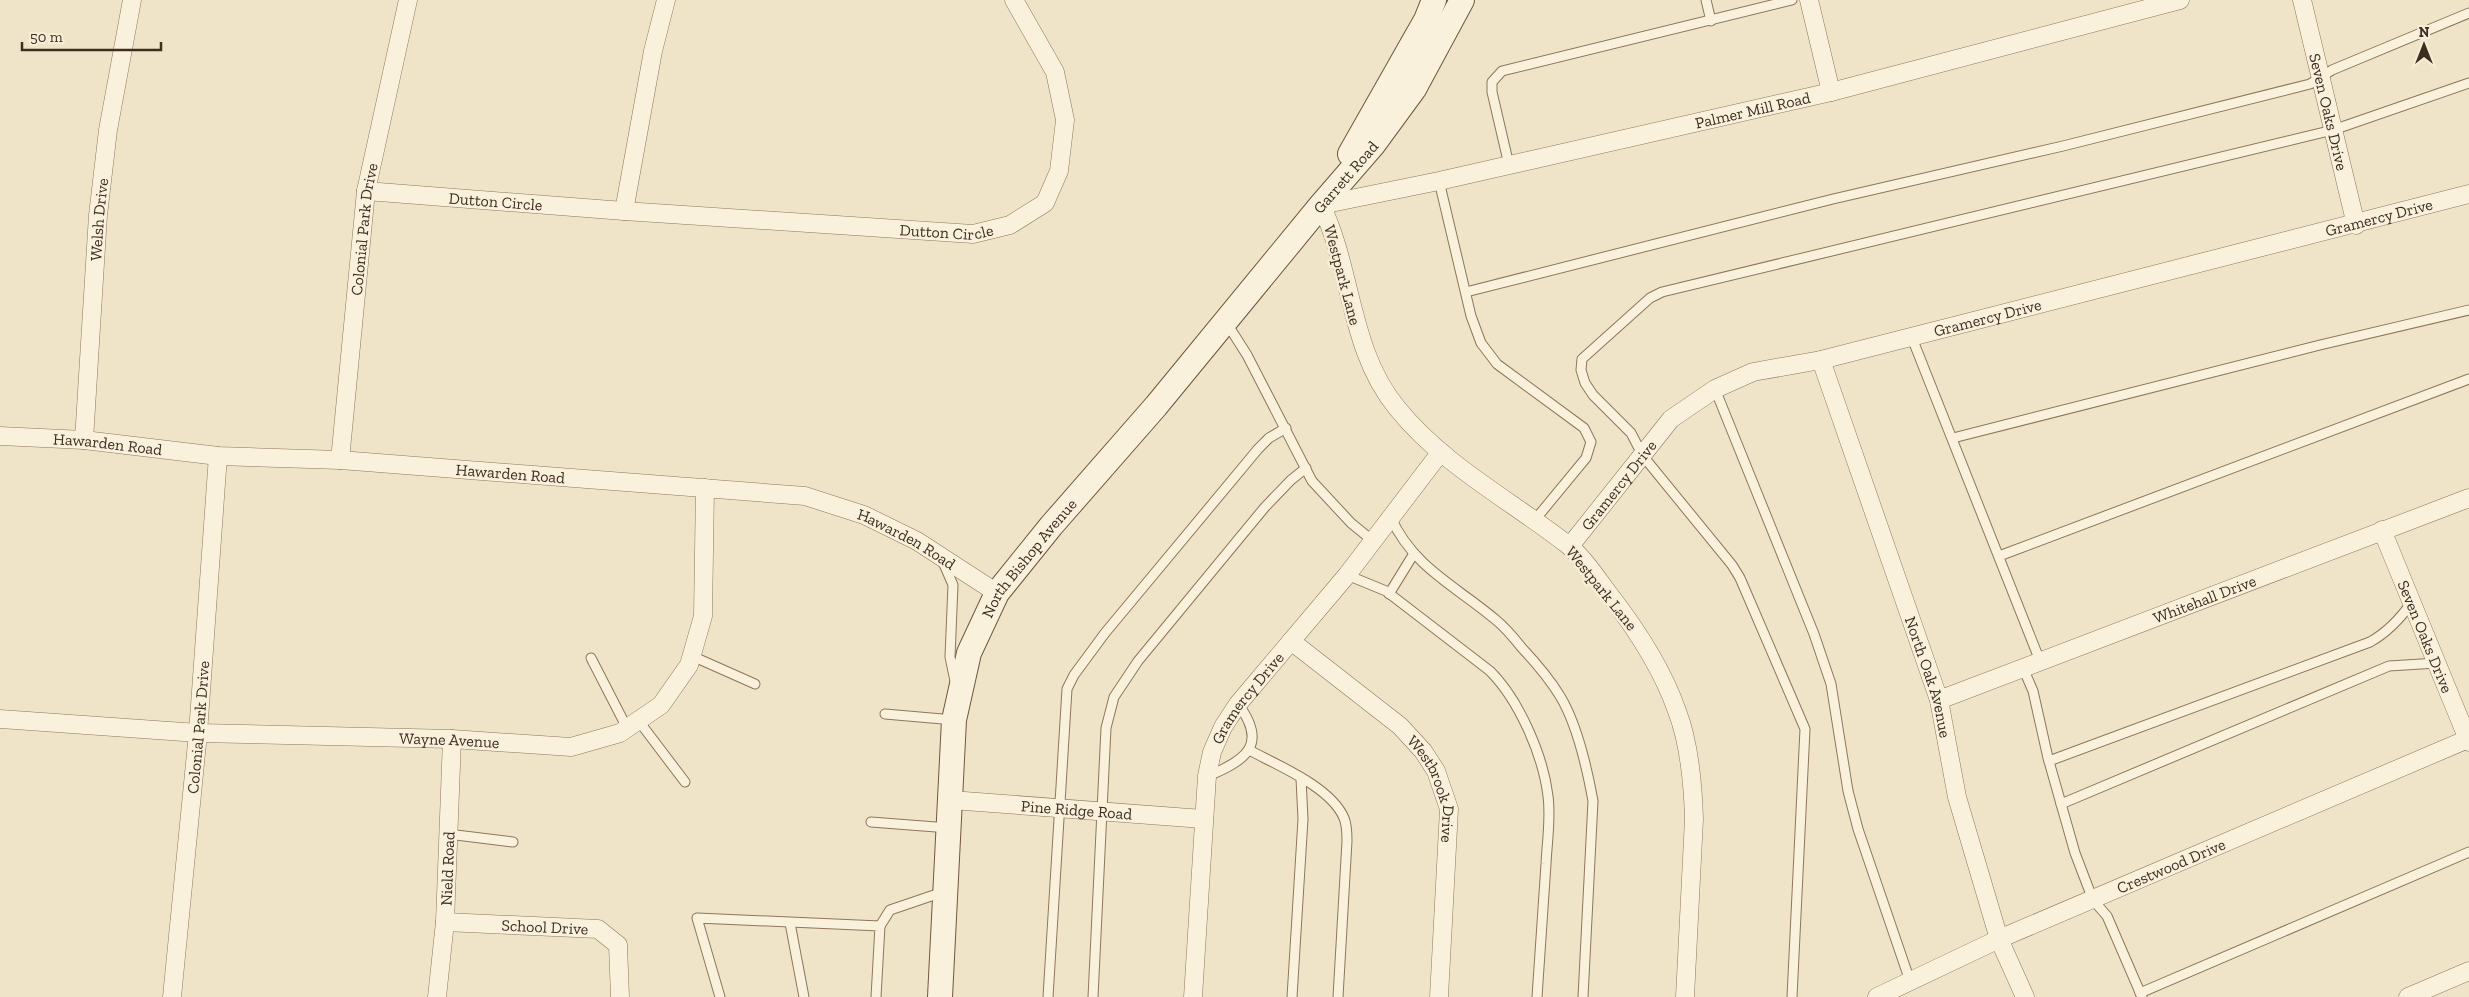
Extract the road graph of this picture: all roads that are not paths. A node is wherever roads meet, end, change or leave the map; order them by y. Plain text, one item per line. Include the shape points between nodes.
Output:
1 (132, 0) edge
2 (408, 0) edge
3 (666, 0) edge
4 (1014, 0) edge
5 (1434, 0) edge
6 (1462, 0) edge
7 (1706, 0) edge
8 (1792, 0) edge
9 (1809, 0) edge
10 (2180, 0) edge
11 (2302, 0) edge
12 (2469, 13) edge
13 (1711, 21) junction
14 (2320, 77) junction
15 (2469, 83) edge
16 (1831, 92) junction
17 (2333, 130) junction
18 (1509, 165) junction
19 (1439, 181) junction
20 (366, 191) junction
21 (2469, 194) edge
22 (1320, 205) junction
23 (624, 211) junction
24 (2356, 225) junction
25 (1466, 292) junction
26 (2469, 310) edge
27 (1225, 321) junction
28 (1912, 338) junction
29 (1821, 360) junction
30 (2469, 378) edge
31 (1715, 389) junction
32 (1286, 428) junction
33 (0, 436) edge
34 (1953, 438) junction
35 (84, 440) junction
36 (1440, 453) junction
37 (1642, 454) junction
38 (218, 456) junction
39 (340, 460) junction
40 (1306, 468) junction
41 (705, 488) junction
42 (2469, 498) edge
43 (1390, 518) junction
44 (1534, 521) junction
45 (2382, 530) junction
46 (1373, 541) junction
47 (1570, 546) junction
48 (1413, 554) junction
49 (1999, 556) junction
50 (941, 557) junction
51 (1347, 575) junction
52 (997, 593) junction
53 (1389, 594) junction
54 (2412, 602) junction
55 (1291, 641) junction
56 (692, 656) junction
57 (591, 658) dead end
58 (2040, 662) junction
59 (2437, 663) junction
60 (2023, 668) junction
61 (755, 684) dead end
62 (1939, 700) junction
63 (1238, 704) junction
64 (956, 710) junction
65 (885, 714) dead end
66 (0, 719) edge
67 (633, 724) junction
68 (198, 733) junction
69 (452, 739) junction
70 (2469, 740) edge
71 (1249, 750) junction
72 (2049, 761) junction
73 (1207, 776) junction
74 (1301, 779) junction
75 (684, 782) dead end
76 (951, 800) junction
77 (2061, 804) junction
78 (1061, 808) junction
79 (1103, 812) junction
80 (1203, 820) junction
81 (871, 822) dead end
82 (949, 828) junction
83 (448, 834) junction
84 (513, 842) dead end
85 (2469, 852) edge
86 (946, 891) junction
87 (2093, 900) junction
88 (445, 922) junction
89 (790, 923) junction
90 (880, 926) junction
91 (1999, 939) junction
92 (2469, 971) edge
93 (1910, 981) junction
94 (2141, 995) edge
95 (172, 997) edge
96 (438, 997) edge
97 (620, 997) edge
98 (720, 997) edge
99 (804, 997) edge
100 (876, 997) edge
101 (940, 997) edge
102 (1048, 997) edge
103 (1093, 997) edge
104 (1193, 997) edge
105 (1292, 997) edge
106 (1338, 997) edge
107 (1439, 997) edge
108 (1537, 997) edge
109 (1582, 997) edge
110 (1685, 997) edge
111 (1792, 997) edge
112 (1877, 997) edge
113 (2025, 997) edge
114 (2408, 997) edge

1 - 35 street, Welsh Drive via 108,130 98,215
2 - 20 street, Colonial Park Drive
3 - 23 street via 653,51
4 - 23 street, Dutton Circle via 1055,72 1065,120 1059,171 1045,203 1010,225 974,234
5 - 22 main road, Garrett Road via 1426,20
6 - 22 main road, Garrett Road via 1414,89 1373,145
7 - 13 lane
8 - 13 lane
9 - 16 street
10 - 16 street, Palmer Mill Road
11 - 14 street, Seven Oaks Drive
12 - 14 lane
13 - 18 lane via 1496,75 1492,92
14 - 17 street, Seven Oaks Drive
14 - 25 lane via 2300,86 2063,146 1832,199
15 - 17 lane
16 - 18 street, Palmer Mill Road
17 - 24 street, Seven Oaks Drive
17 - 37 lane via 1689,284 1650,298 1591,349 1582,359 1581,370 1593,395 1631,433
18 - 19 street, Palmer Mill Road
19 - 22 street, Palmer Mill Road
19 - 25 lane
20 - 23 street, Dutton Circle
20 - 39 street, Colonial Park Drive
21 - 24 street, Gramercy Drive
22 - 27 main road, North Bishop Avenue
22 - 36 street, Westpark Lane via 1331,226 1368,361 1397,409
24 - 28 street, Gramercy Drive
25 - 44 lane via 1481,343 1498,364 1584,428 1591,442 1586,458
26 - 34 lane
27 - 32 lane
27 - 52 main road, North Bishop Avenue
28 - 29 street, Gramercy Drive
28 - 34 lane
29 - 31 street, Gramercy Drive via 1752,372
29 - 62 street, North Oak Avenue
30 - 49 lane
31 - 37 street, Gramercy Drive via 1671,419
31 - 93 lane via 1831,684 1848,791 1858,829
32 - 40 lane
32 - 78 lane via 1258,449 1074,675 1067,690 1065,706
33 - 35 street, Hawarden Road
34 - 49 lane
35 - 38 street, Hawarden Road
36 - 43 street, Gramercy Drive
36 - 44 street, Westpark Lane
37 - 47 street, Gramercy Drive
37 - 111 lane via 1740,578 1805,729
38 - 39 street, Hawarden Road
38 - 68 street, Colonial Park Drive
39 - 41 street, Hawarden Road
40 - 46 lane via 1312,481 1331,503
40 - 79 lane via 1265,507 1121,685 1114,697 1106,728
41 - 50 street, Hawarden Road via 805,496 864,515 917,541
41 - 56 street, Wayne Avenue via 704,616
42 - 45 street, Whitehall Drive
43 - 46 street, Gramercy Drive
43 - 48 lane
44 - 47 street, Westpark Lane
45 - 54 street, Seven Oaks Drive
45 - 58 street, Whitehall Drive
46 - 51 street, Gramercy Drive
47 - 110 street, Westpark Lane via 1638,631 1678,711 1693,793 1694,819
48 - 53 lane
48 - 109 lane via 1498,621 1548,677 1570,716 1590,780 1593,801
49 - 58 lane
50 - 52 street, Hawarden Road
50 - 64 lane via 953,585 950,657
51 - 53 lane
51 - 55 street, Gramercy Drive
52 - 64 main road, North Bishop Avenue via 969,653
53 - 108 lane via 1503,684 1513,699 1543,768 1550,808
54 - 59 street, Seven Oaks Drive
54 - 72 lane via 2394,625 2370,642
55 - 63 street, Gramercy Drive
55 - 107 street, Westbrook Drive via 1400,726 1436,771 1448,809
56 - 61 lane
56 - 67 street, Wayne Avenue via 661,705
57 - 67 lane
58 - 60 street, Whitehall Drive
59 - 70 street, Seven Oaks Drive
59 - 77 lane via 2389,666
60 - 62 street, Whitehall Drive
60 - 72 lane via 2033,691
62 - 91 street, North Oak Avenue via 1958,797
63 - 71 lane via 1249,719 1253,732
63 - 73 street, Gramercy Drive via 1212,752
64 - 65 lane
64 - 76 main road, North Bishop Avenue
66 - 68 street, Wayne Avenue
67 - 69 street, Wayne Avenue via 620,733 572,747
67 - 75 lane
68 - 69 street, Wayne Avenue
68 - 95 street, Colonial Park Drive
69 - 83 street, Nield Road
70 - 87 street, Crestwood Drive
71 - 73 lane via 1240,759
71 - 74 lane
72 - 77 lane
73 - 80 street, Gramercy Drive
74 - 105 lane via 1303,819
74 - 106 lane via 1338,806 1347,829
76 - 78 street, Pine Ridge Road
76 - 82 main road, North Bishop Avenue
77 - 87 lane
78 - 79 street, Pine Ridge Road
78 - 102 lane
79 - 80 street, Pine Ridge Road
79 - 103 lane
80 - 104 street, Gramercy Drive
81 - 82 lane
82 - 86 main road, North Bishop Avenue
83 - 84 lane
83 - 88 street, Nield Road
85 - 94 lane
86 - 90 lane via 890,910
86 - 101 main road, North Bishop Avenue
87 - 91 street, Crestwood Drive
87 - 94 lane via 2107,916
88 - 96 street, Nield Road
88 - 97 street, School Drive via 598,930 618,946
89 - 90 lane
89 - 98 lane via 697,918
89 - 99 lane
90 - 100 lane
91 - 93 street, Crestwood Drive
91 - 113 street, North Oak Avenue
92 - 114 street
93 - 112 street, Crestwood Drive

